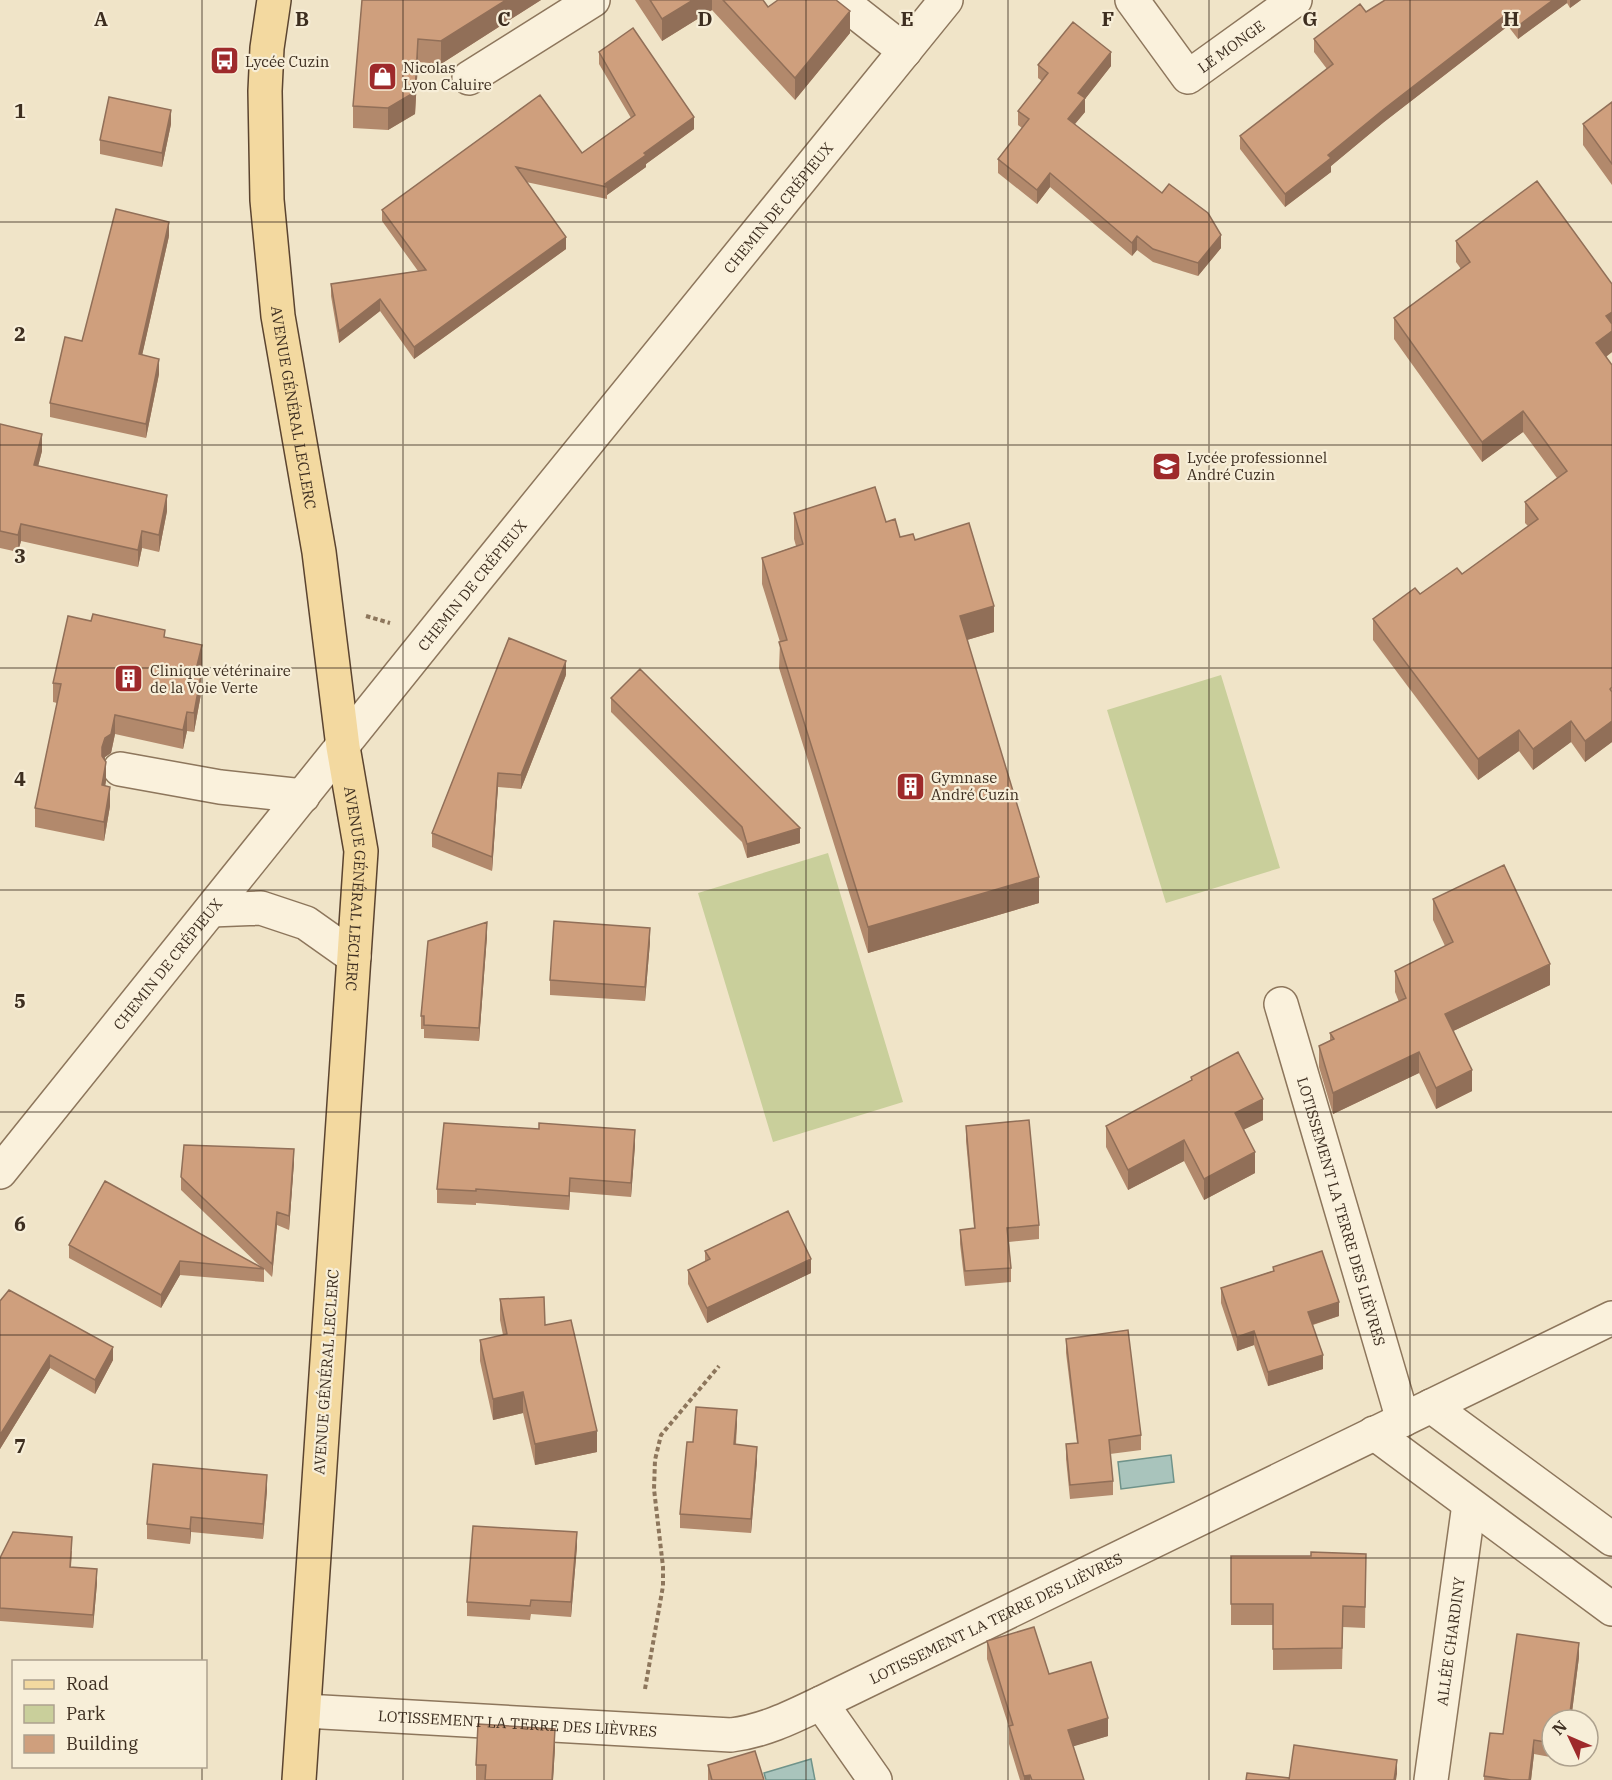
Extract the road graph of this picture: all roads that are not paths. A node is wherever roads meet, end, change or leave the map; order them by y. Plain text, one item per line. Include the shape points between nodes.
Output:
1 (274, 0) edge
2 (593, 0) edge
3 (840, 0) edge
4 (946, 0) edge
5 (1132, 0) edge
6 (1295, 0) edge
7 (905, 51) junction
8 (469, 78) dead end
9 (343, 747) junction
10 (120, 769) dead end
11 (303, 796) junction
12 (211, 910) junction
13 (354, 957) junction
14 (1281, 1004) dead end
15 (0, 1172) edge
16 (1612, 1318) edge
17 (1417, 1413) junction
18 (1374, 1433) junction
19 (1469, 1504) junction
20 (1612, 1539) edge
21 (1612, 1609) edge
22 (821, 1703) junction
23 (304, 1711) junction
24 (299, 1780) edge
25 (874, 1780) edge
26 (1431, 1780) edge

1 - 9 main road, AVENUE GÉNÉRAL LECLERC via 265,91 268,212 278,316 319,552
2 - 8 street
3 - 7 street
4 - 7 street, CHEMIN DE CRÉPIEUX
5 - 6 street, LE MONGE via 1188,77
7 - 9 street, CHEMIN DE CRÉPIEUX
9 - 11 street, CHEMIN DE CRÉPIEUX
9 - 13 main road, AVENUE GÉNÉRAL LECLERC via 361,851
10 - 11 street via 220,787
11 - 12 street, CHEMIN DE CRÉPIEUX
12 - 13 street via 261,909 306,923
12 - 15 street, CHEMIN DE CRÉPIEUX
13 - 23 main road, AVENUE GÉNÉRAL LECLERC
14 - 17 street, LOTISSEMENT LA TERRE DES LIÈVRES
16 - 17 street, LOTISSEMENT LA TERRE DES LIÈVRES
17 - 18 street, LOTISSEMENT LA TERRE DES LIÈVRES
17 - 20 street
18 - 19 street
18 - 22 street, LOTISSEMENT LA TERRE DES LIÈVRES
19 - 21 street
19 - 26 street, ALLÉE CHARDINY
22 - 23 street, LOTISSEMENT LA TERRE DES LIÈVRES via 776,1725 731,1735
22 - 25 street
23 - 24 main road, AVENUE GÉNÉRAL LECLERC

